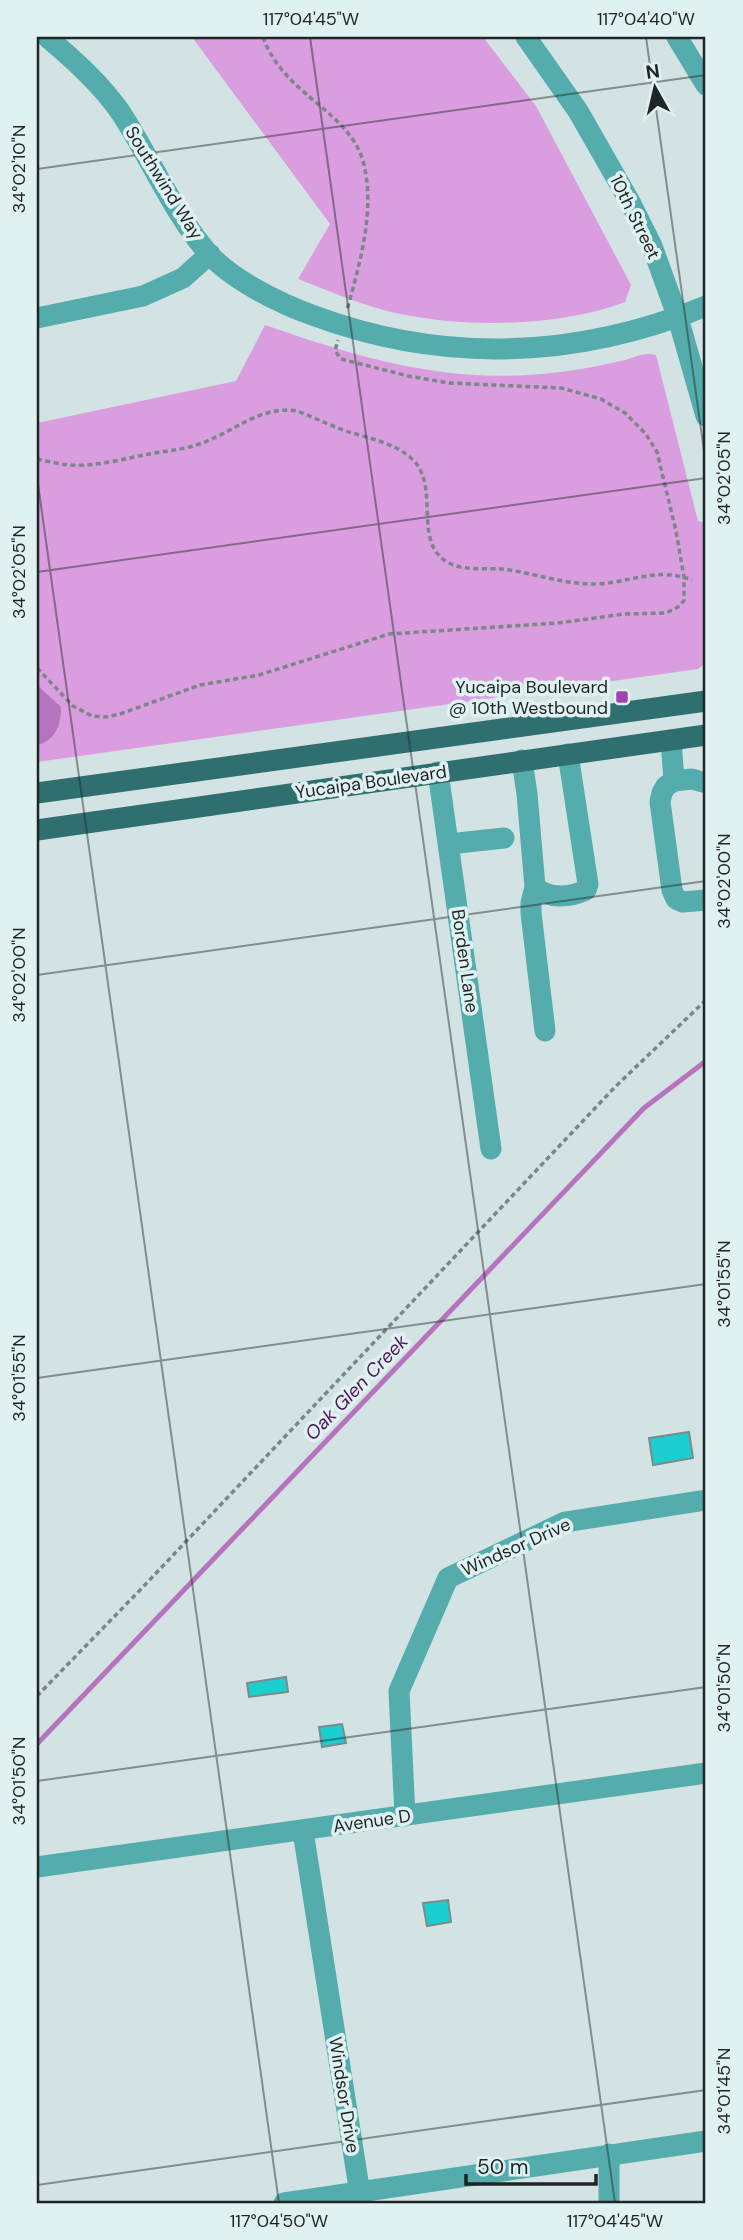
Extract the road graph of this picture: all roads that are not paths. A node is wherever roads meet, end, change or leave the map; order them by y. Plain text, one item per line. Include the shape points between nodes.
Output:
1 (47, 37) edge
2 (526, 37) edge
3 (677, 37) edge
4 (706, 85) edge
5 (209, 254) junction
6 (706, 306) edge
7 (37, 318) edge
8 (678, 318) junction
9 (706, 416) edge
10 (706, 701) edge
11 (706, 735) edge
12 (671, 740) junction
13 (568, 754) junction
14 (522, 760) junction
15 (438, 772) junction
16 (674, 781) junction
17 (706, 783) edge
18 (37, 793) edge
19 (37, 830) edge
20 (503, 838) dead end
21 (449, 845) junction
22 (535, 887) junction
23 (706, 900) edge
24 (545, 1031) dead end
25 (491, 1149) dead end
26 (706, 1500) edge
27 (706, 1773) edge
28 (405, 1816) junction
29 (303, 1831) junction
30 (37, 1867) edge
31 (706, 2141) edge
32 (609, 2154) junction
33 (360, 2194) junction
34 (284, 2203) edge
35 (610, 2203) edge

1 - 5 street, Southwind Way via 83,68 119,110
2 - 8 street, 10th Street via 578,111 630,202 652,246
3 - 4 street
5 - 7 street via 183,278 143,296
5 - 8 street, Southwind Way via 281,304 343,327 429,346 501,351 581,343
6 - 8 street, Southwind Way
8 - 9 street, 10th Street
10 - 18 main road, Yucaipa Boulevard
11 - 12 main road, Yucaipa Boulevard
12 - 13 main road, Yucaipa Boulevard
12 - 16 street
13 - 14 main road, Yucaipa Boulevard
13 - 22 street via 588,884 581,892 552,897
14 - 15 main road, Yucaipa Boulevard
14 - 22 street
15 - 19 main road, Yucaipa Boulevard
15 - 21 street, Borden Lane
16 - 17 street
16 - 23 street via 666,786 660,802 672,890 682,902
20 - 21 street
21 - 25 street, Borden Lane
22 - 24 street via 531,913
26 - 28 street, Windsor Drive via 565,1522 448,1578 398,1691
27 - 28 street, Avenue D
28 - 29 street, Avenue D
29 - 30 street, Avenue D
29 - 33 street, Windsor Drive
31 - 32 street
32 - 33 street
32 - 35 street
33 - 34 street

